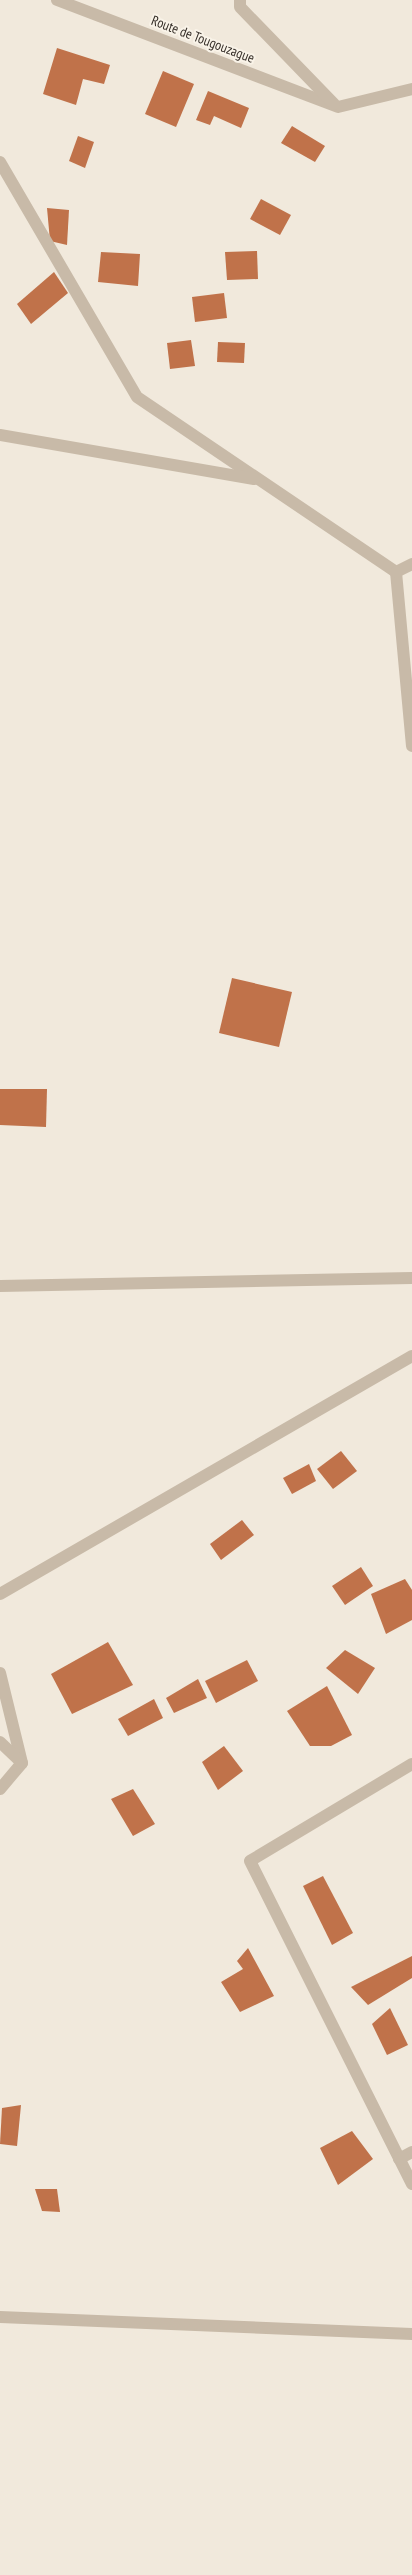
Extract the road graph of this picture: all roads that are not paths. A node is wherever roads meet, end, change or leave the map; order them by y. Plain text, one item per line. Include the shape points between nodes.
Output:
1 (56, 0) edge
2 (240, 0) edge
3 (412, 88) edge
4 (338, 107) junction
5 (0, 162) edge
6 (0, 435) edge
7 (260, 480) junction
8 (412, 564) edge
9 (396, 572) junction
10 (412, 746) edge
11 (412, 1278) edge
12 (0, 1286) edge
13 (412, 1356) edge
14 (0, 1594) edge
15 (0, 1673) edge
16 (0, 1742) edge
17 (22, 1763) junction
18 (412, 1764) edge
19 (0, 1789) edge
20 (412, 2152) edge
21 (399, 2159) junction
22 (412, 2184) edge
23 (0, 2317) edge
24 (412, 2334) edge

1 - 4 street, Route de Tougouzague
2 - 4 street, Route de Tougouzague via 240,7
3 - 4 street
5 - 7 street via 137,398
6 - 7 street
7 - 9 street
8 - 9 street
9 - 10 street
11 - 12 street
13 - 14 street
15 - 17 street
16 - 17 street
17 - 19 street
18 - 21 street via 250,1861
20 - 21 street
21 - 22 street
23 - 24 street

